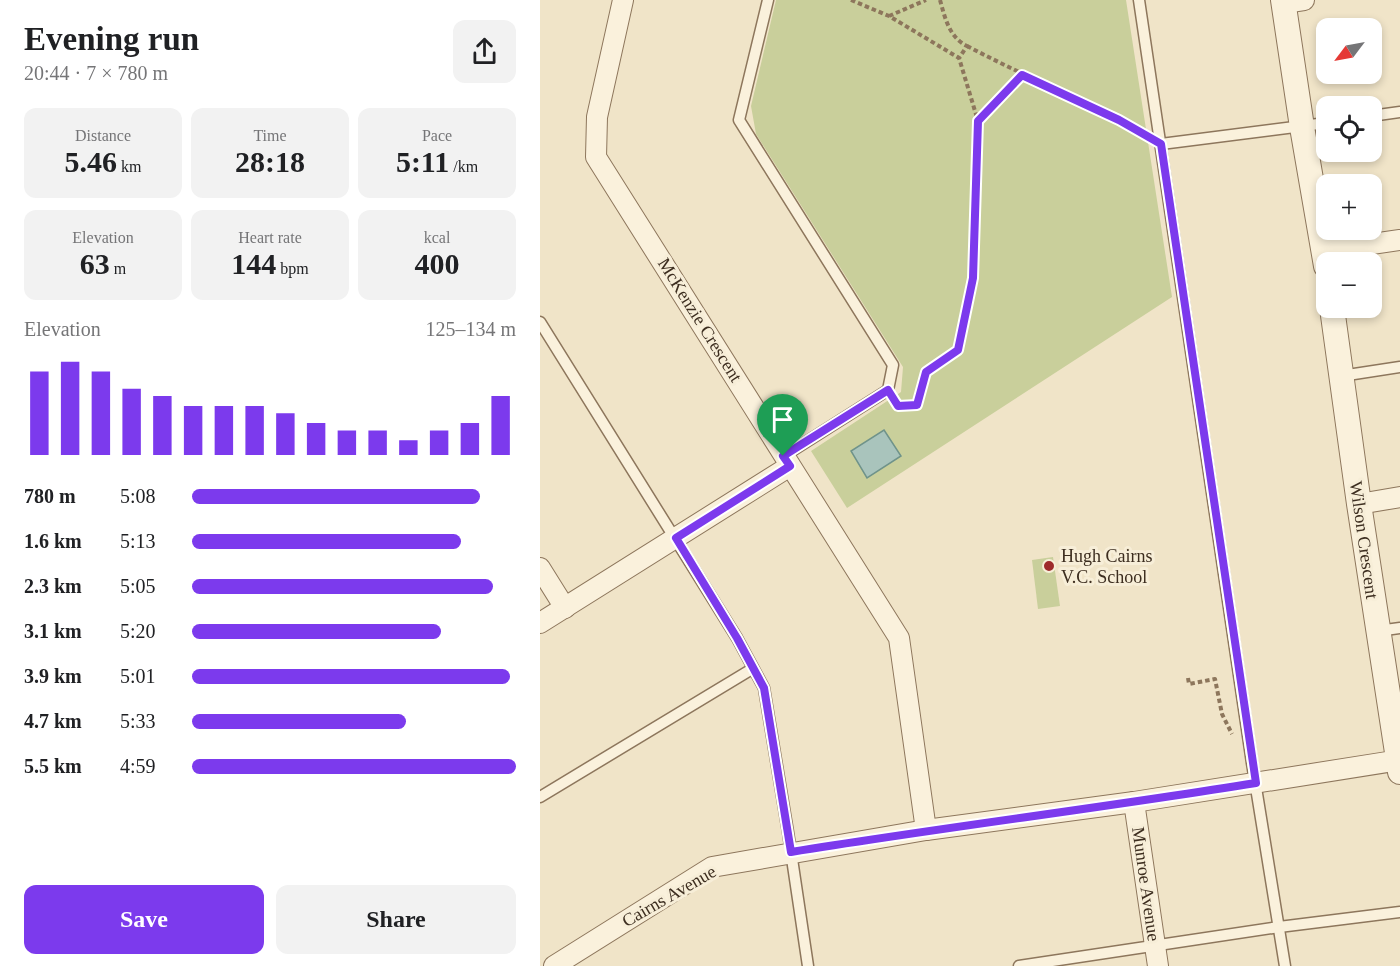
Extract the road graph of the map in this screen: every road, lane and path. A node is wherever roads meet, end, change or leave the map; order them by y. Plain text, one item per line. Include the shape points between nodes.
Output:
1 (623, 0) edge
2 (768, 0) edge
3 (851, 0) edge
4 (926, 0) edge
5 (940, 0) edge
6 (1139, 0) edge
7 (1291, 1) edge
8 (889, 16) junction
9 (967, 46) junction
10 (959, 58) junction
11 (1022, 75) junction
12 (1400, 112) edge
13 (1382, 114) edge
14 (978, 121) junction
15 (1316, 124) edge
16 (1302, 126) junction
17 (1161, 144) junction
18 (1400, 240) edge
19 (1324, 252) edge
20 (1353, 252) edge
21 (1333, 318) edge
22 (540, 322) edge
23 (1400, 367) edge
24 (1341, 376) junction
25 (888, 390) junction
26 (787, 461) junction
27 (1400, 497) edge
28 (1359, 504) junction
29 (676, 538) junction
30 (540, 568) edge
31 (565, 608) junction
32 (540, 623) edge
33 (1389, 630) edge
34 (752, 669) junction
35 (1188, 678) dead end
36 (1234, 739) dead end
37 (1399, 764) edge
38 (1256, 783) junction
39 (540, 797) edge
40 (1134, 802) junction
41 (926, 830) junction
42 (791, 852) junction
43 (1400, 912) edge
44 (1279, 927) junction
45 (1156, 956) edge
46 (554, 966) edge
47 (808, 966) edge
48 (1019, 966) edge
49 (1285, 966) edge

1 - 26 street, McKenzie Crescent via 597,117 597,157
2 - 25 lane via 739,120 893,365
3 - 8 path
4 - 8 path
5 - 9 path via 945,21 957,42
6 - 17 lane
7 - 16 street
8 - 10 path
9 - 10 path
9 - 11 path
10 - 14 path
11 - 14 path
11 - 17 path
12 - 13 lane
14 - 25 path via 973,278 958,350 926,372 917,405 898,406
15 - 16 lane
16 - 17 lane
16 - 19 street
17 - 38 lane
18 - 20 street
21 - 24 street, Wilson Crescent
22 - 29 lane
23 - 24 lane
24 - 28 street, Wilson Crescent
25 - 26 lane
26 - 29 street
26 - 41 street, McKenzie Crescent via 899,638
27 - 28 street
28 - 33 street, Wilson Crescent
29 - 31 street
29 - 34 lane
30 - 31 street
31 - 32 street
33 - 37 street, Wilson Crescent
34 - 39 lane
34 - 42 lane via 764,688
35 - 36 path via 1189,684 1215,679 1222,714
37 - 38 street, Cairns Avenue
38 - 40 street, Cairns Avenue
38 - 44 lane
40 - 41 street, Cairns Avenue
40 - 45 street, Munroe Avenue
41 - 42 street, Cairns Avenue
42 - 46 street, Cairns Avenue via 711,867
42 - 47 lane
43 - 44 lane
44 - 45 lane
44 - 49 lane
45 - 48 lane

